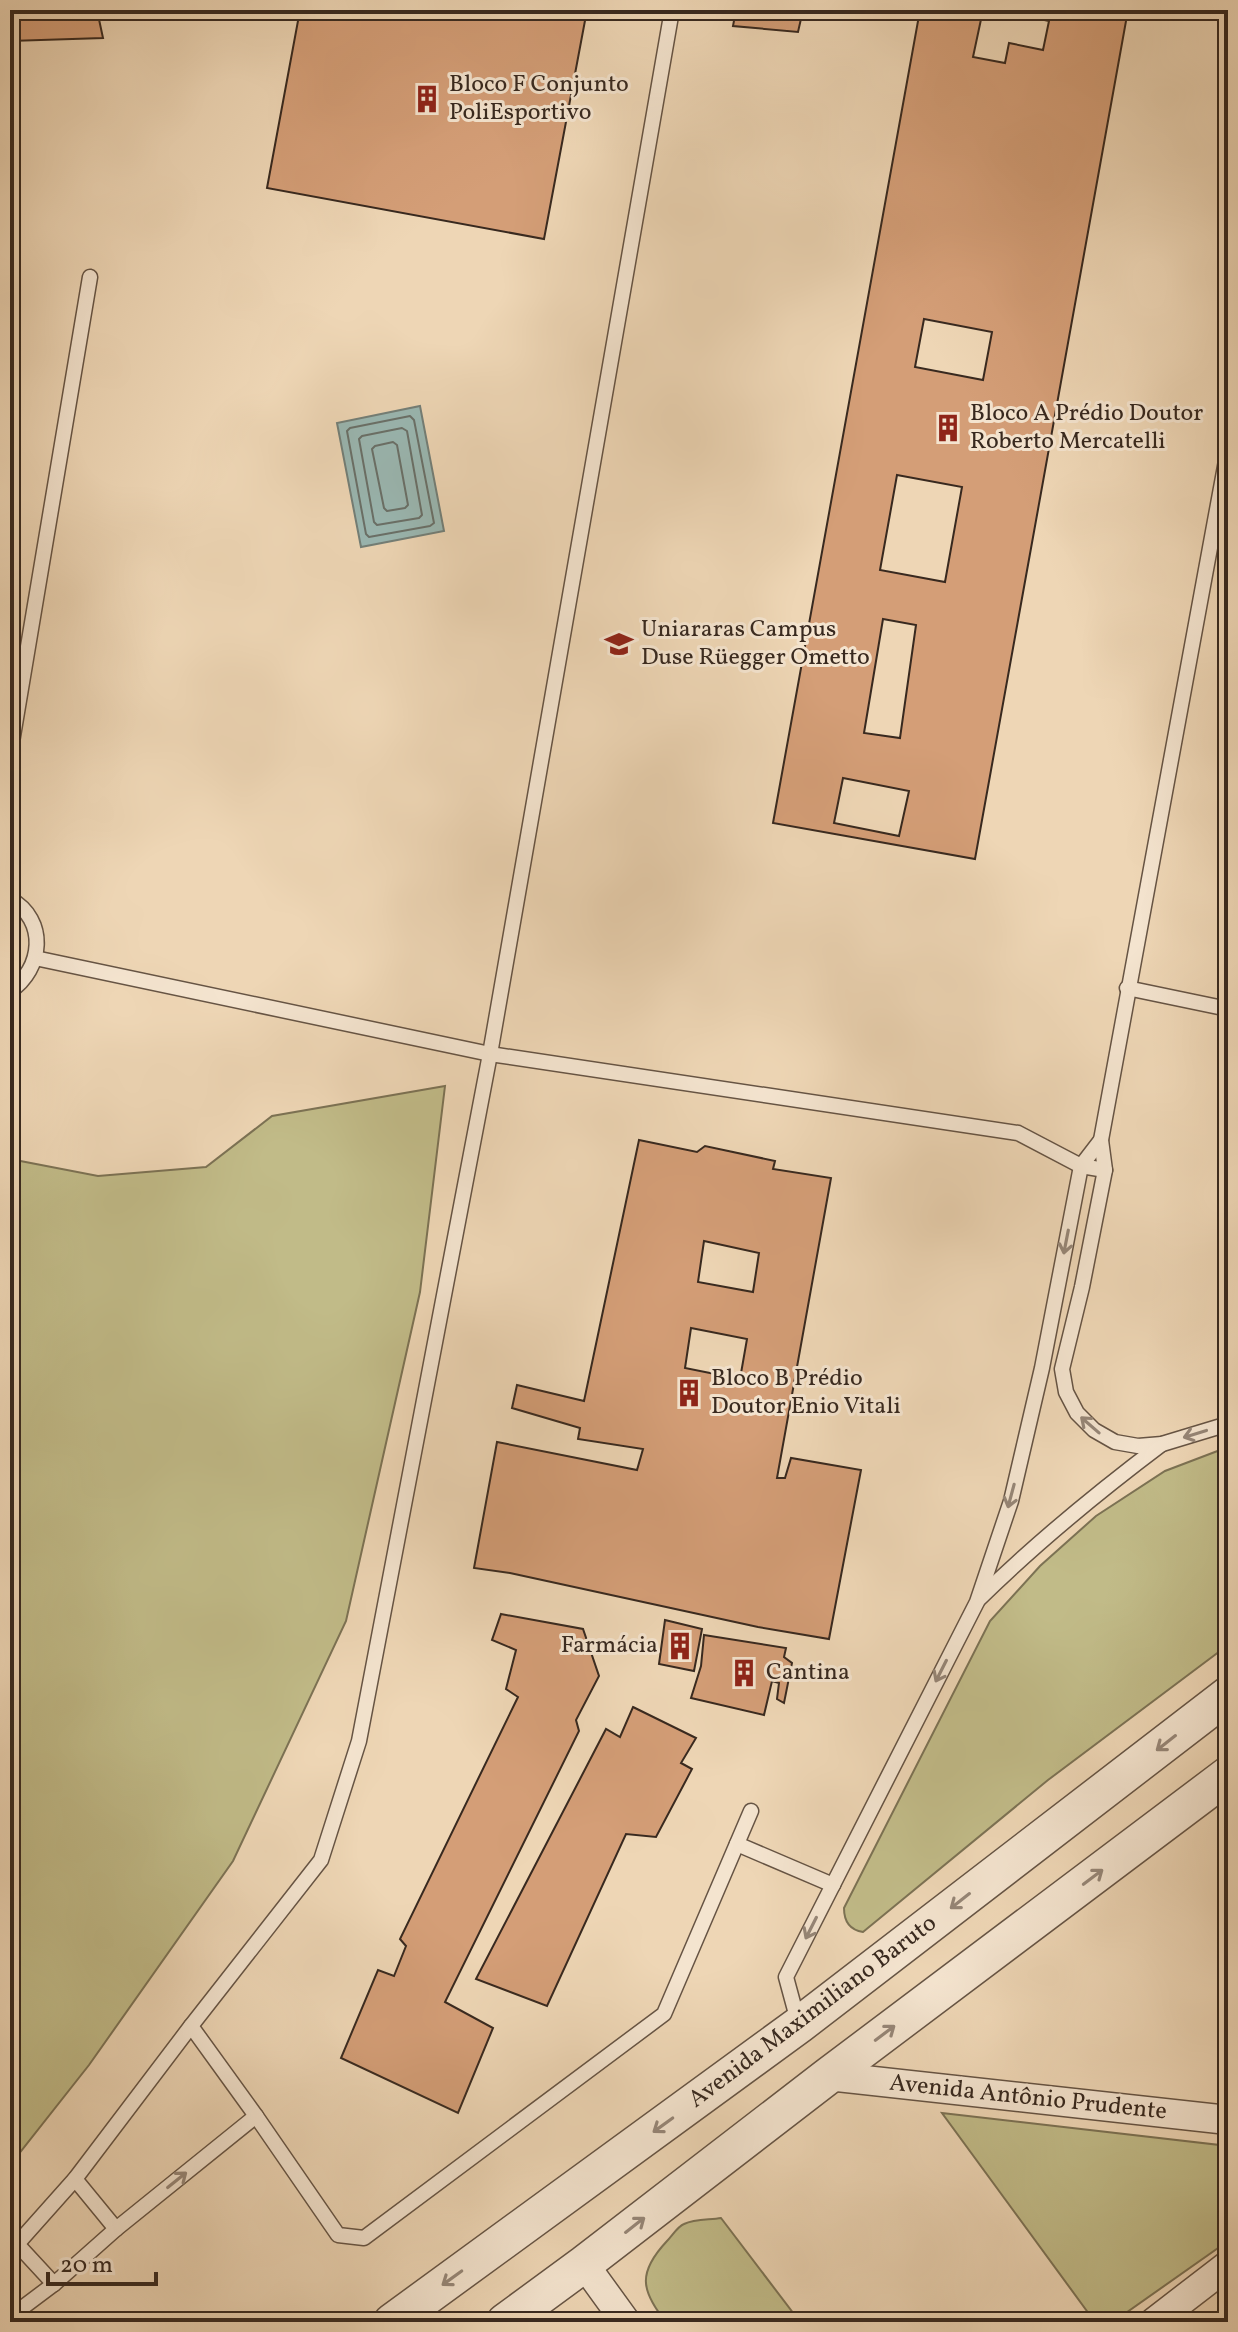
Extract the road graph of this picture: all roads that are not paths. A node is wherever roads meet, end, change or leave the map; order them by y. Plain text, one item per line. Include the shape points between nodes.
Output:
1 (672, 10) edge
2 (90, 277) dead end
3 (1228, 450) edge
4 (1222, 527) edge
5 (10, 754) edge
6 (10, 899) edge
7 (35, 958) junction
8 (1127, 988) junction
9 (10, 991) edge
10 (1228, 1009) edge
11 (490, 1054) junction
12 (1101, 1140) junction
13 (1081, 1166) junction
14 (1105, 1170) junction
15 (1228, 1424) edge
16 (1162, 1444) junction
17 (977, 1602) junction
18 (1228, 1695) edge
19 (1228, 1775) edge
20 (751, 1811) dead end
21 (737, 1844) junction
22 (833, 1885) junction
23 (799, 2025) junction
24 (191, 2026) junction
25 (828, 2076) junction
26 (256, 2116) junction
27 (1228, 2120) edge
28 (75, 2179) junction
29 (116, 2229) junction
30 (14, 2248) edge
31 (584, 2264) junction
32 (1228, 2265) edge
33 (54, 2284) junction
34 (10, 2317) edge
35 (392, 2322) edge
36 (505, 2322) edge
37 (626, 2322) edge
38 (1154, 2322) edge

1 - 11 lane
2 - 5 lane
3 - 4 lane
4 - 8 lane
6 - 7 lane via 34,927
7 - 9 lane
7 - 11 lane
8 - 10 lane
8 - 12 lane
11 - 13 lane via 1018,1133
11 - 24 lane via 359,1741 321,1860
12 - 13 lane
12 - 14 lane
13 - 14 lane
13 -> 17 lane via 1014,1486
16 -> 14 lane via 1115,1442 1077,1413 1066,1392 1062,1369
15 -> 16 lane
16 - 17 lane via 1020,1558
17 -> 22 lane
18 -> 23 street, Avenida Maximiliano Baruto
25 -> 19 street
20 - 21 lane
21 - 22 lane
21 - 26 lane via 664,2014 364,2238 338,2235
22 -> 23 lane via 786,1977
23 - 25 street
23 -> 35 street, Avenida Maximiliano Baruto
24 - 26 lane
24 - 28 lane
25 - 27 street, Avenida Antônio Prudente
31 -> 25 street
29 -> 26 lane
28 - 29 lane
28 - 30 lane
29 - 33 lane
30 - 33 lane
31 - 36 street
31 - 37 street
32 - 38 street
33 - 34 lane

